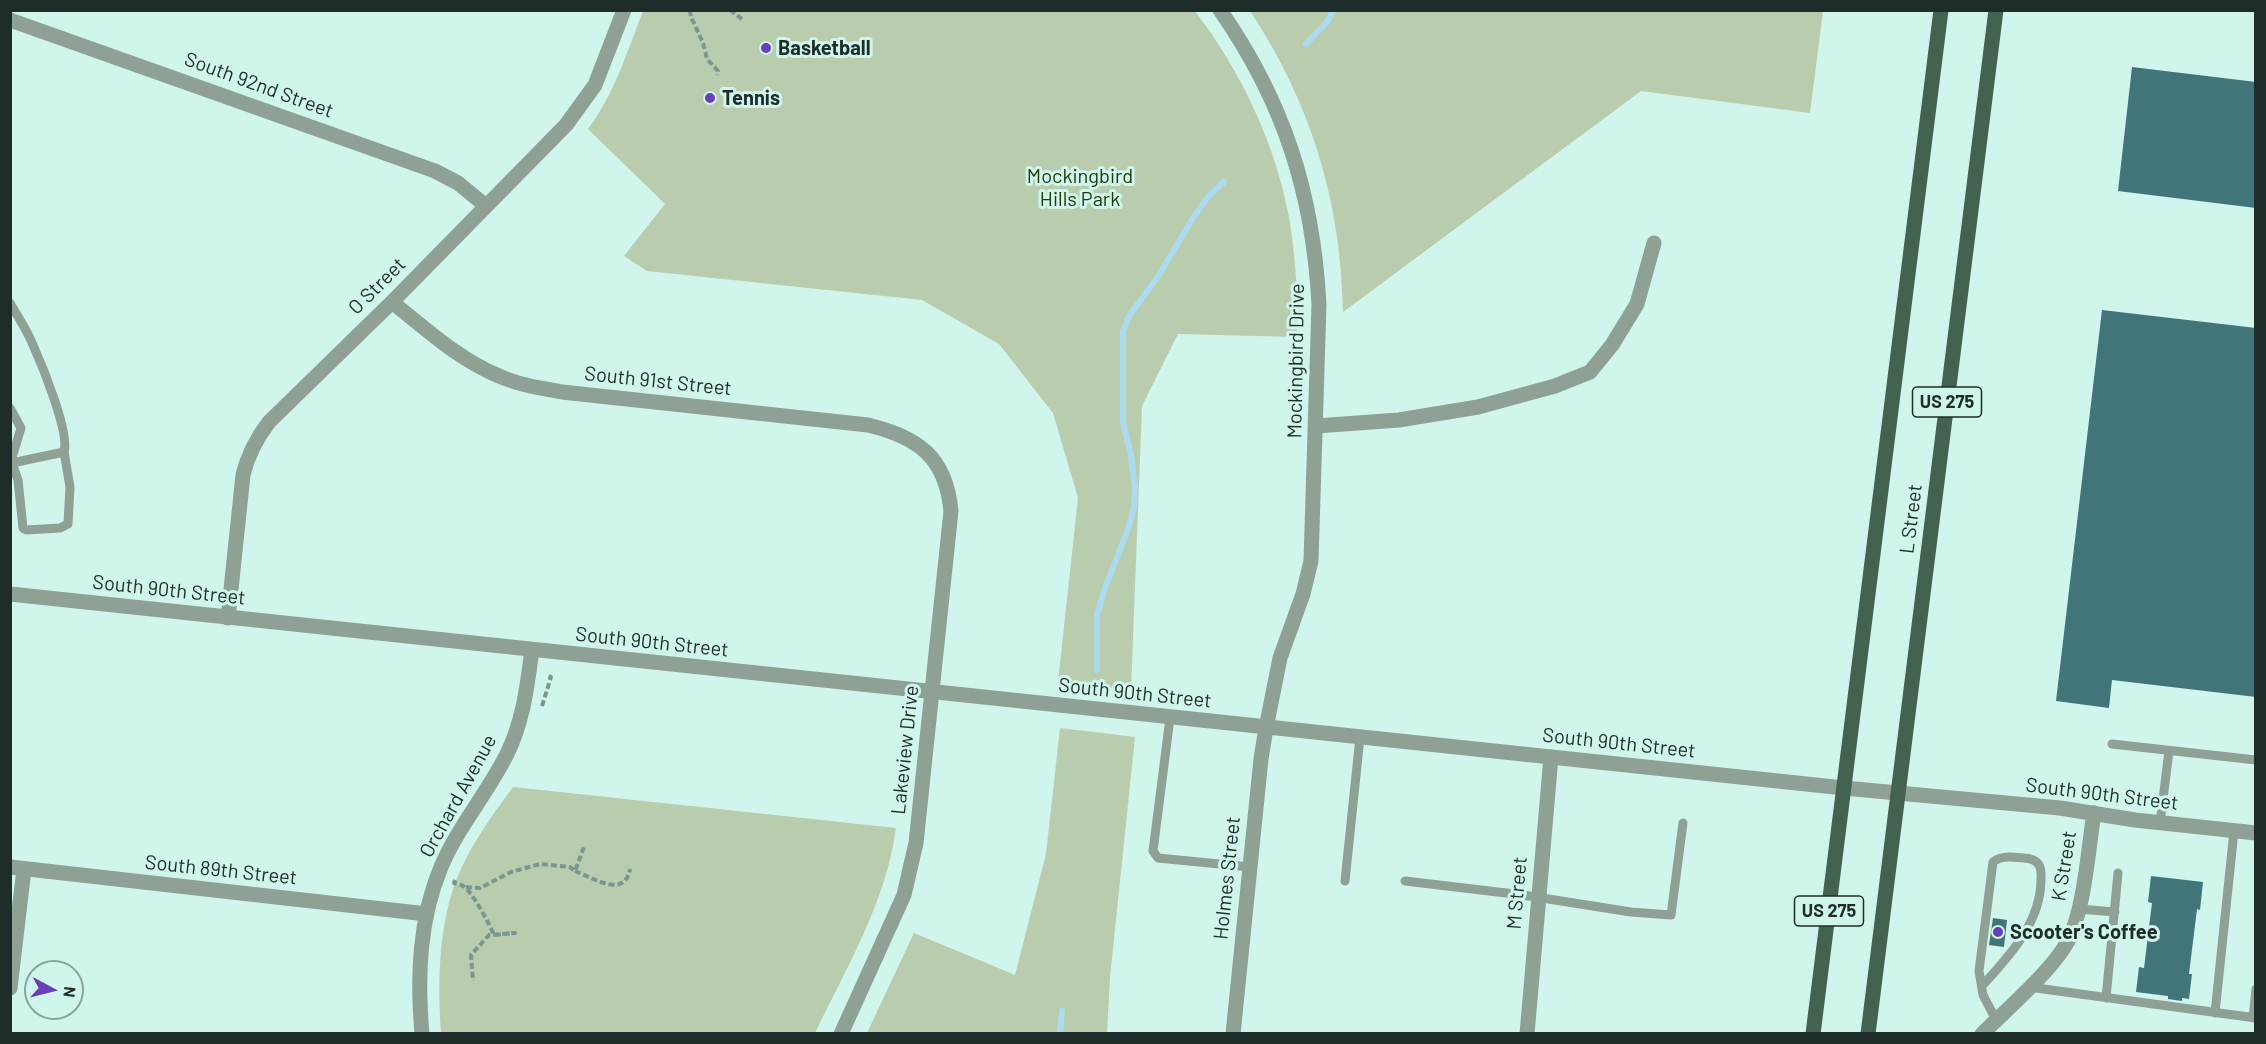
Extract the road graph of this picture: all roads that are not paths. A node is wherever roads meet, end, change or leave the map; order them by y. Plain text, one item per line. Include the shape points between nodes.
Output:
1 (624, 10) edge
2 (1220, 10) edge
3 (1941, 10) edge
4 (1996, 10) edge
5 (10, 20) edge
6 (486, 206) junction
7 (1654, 243) dead end
8 (392, 302) junction
9 (10, 303) edge
10 (10, 408) edge
11 (1316, 426) junction
12 (64, 452) junction
13 (935, 460) joint
14 (11, 463) edge
15 (10, 594) edge
16 (228, 618) junction
17 (532, 650) junction
18 (932, 693) junction
19 (1170, 718) junction
20 (1266, 728) junction
21 (1360, 737) junction
22 (2112, 744) dead end
23 (2169, 751) junction
24 (1551, 757) junction
25 (2256, 760) edge
26 (1844, 789) junction
27 (1899, 794) junction
28 (2094, 813) junction
29 (1683, 823) dead end
30 (2160, 823) junction
31 (2234, 831) junction
32 (2256, 833) edge
33 (1250, 867) junction
34 (17, 868) edge
35 (2118, 873) dead end
36 (1345, 881) dead end
37 (1405, 881) dead end
38 (1538, 897) junction
39 (2079, 909) junction
40 (2115, 912) junction
41 (427, 914) junction
42 (1982, 986) junction
43 (2029, 987) junction
44 (10, 988) edge
45 (2256, 989) edge
46 (2106, 998) junction
47 (2215, 1012) junction
48 (2254, 1018) edge
49 (1996, 1020) junction
50 (422, 1034) edge
51 (841, 1034) edge
52 (1233, 1034) edge
53 (1527, 1034) edge
54 (1813, 1034) edge
55 (1868, 1034) edge
56 (1982, 1034) edge

1 - 6 street, O Street via 586,99 566,125
2 - 11 street, Mockingbird Drive via 1267,89 1287,135 1308,203 1319,304
3 - 26 main road, L Street / US 275
4 - 27 main road, L Street / US 275
5 - 6 street, South 92nd Street via 435,171 458,183
6 - 8 street, O Street
7 - 11 street via 1637,304 1590,372 1478,407 1399,420
8 - 13 street, South 91st Street via 473,364 527,386 868,425 908,437
8 - 16 street, O Street via 257,438 243,475
9 - 12 lane via 33,344 57,408 66,445
10 - 14 lane via 21,428
11 - 20 street, Mockingbird Drive via 1311,561 1280,658
12 - 14 lane
12 - 14 lane via 70,505 68,524 60,528 23,528 18,480
13 - 18 street, Lakeview Drive via 950,495 951,511
15 - 16 street, South 90th Street
16 - 17 street, South 90th Street
17 - 18 street, South 90th Street
17 - 41 street, Orchard Avenue via 526,698 514,738 448,852
18 - 19 street, South 90th Street
18 - 51 street, Lakeview Drive via 910,876
19 - 20 street, South 90th Street
19 - 33 lane via 1153,851 1158,858
20 - 21 street, South 90th Street
20 - 33 street, Holmes Street
21 - 24 street, South 90th Street
21 - 36 lane
22 - 23 lane
23 - 25 lane
23 - 30 lane
24 - 26 street, South 90th Street
24 - 38 street, M Street
26 - 27 street, South 90th Street
26 - 54 main road, L Street / US 275
27 - 28 street, South 90th Street
27 - 55 main road, L Street / US 275
28 - 30 street, South 90th Street
28 - 39 street, K Street
29 - 38 lane via 1671,915
30 - 31 street, South 90th Street
31 - 32 street, South 90th Street
31 - 47 lane
33 - 52 street, Holmes Street
34 - 41 street, South 89th Street
34 - 44 street
35 - 40 lane
37 - 38 lane
38 - 53 street, M Street
39 - 40 lane
39 - 43 street, K Street via 2062,951
40 - 46 lane
41 - 50 street, Orchard Avenue via 419,981
42 - 42 lane via 2012,952 2032,920 2042,880 2039,862 2032,859 2005,857 1993,862 1978,971
42 - 49 lane
43 - 46 lane
43 - 49 street, K Street
45 - 48 lane
46 - 47 lane
47 - 48 lane
49 - 56 street, K Street

